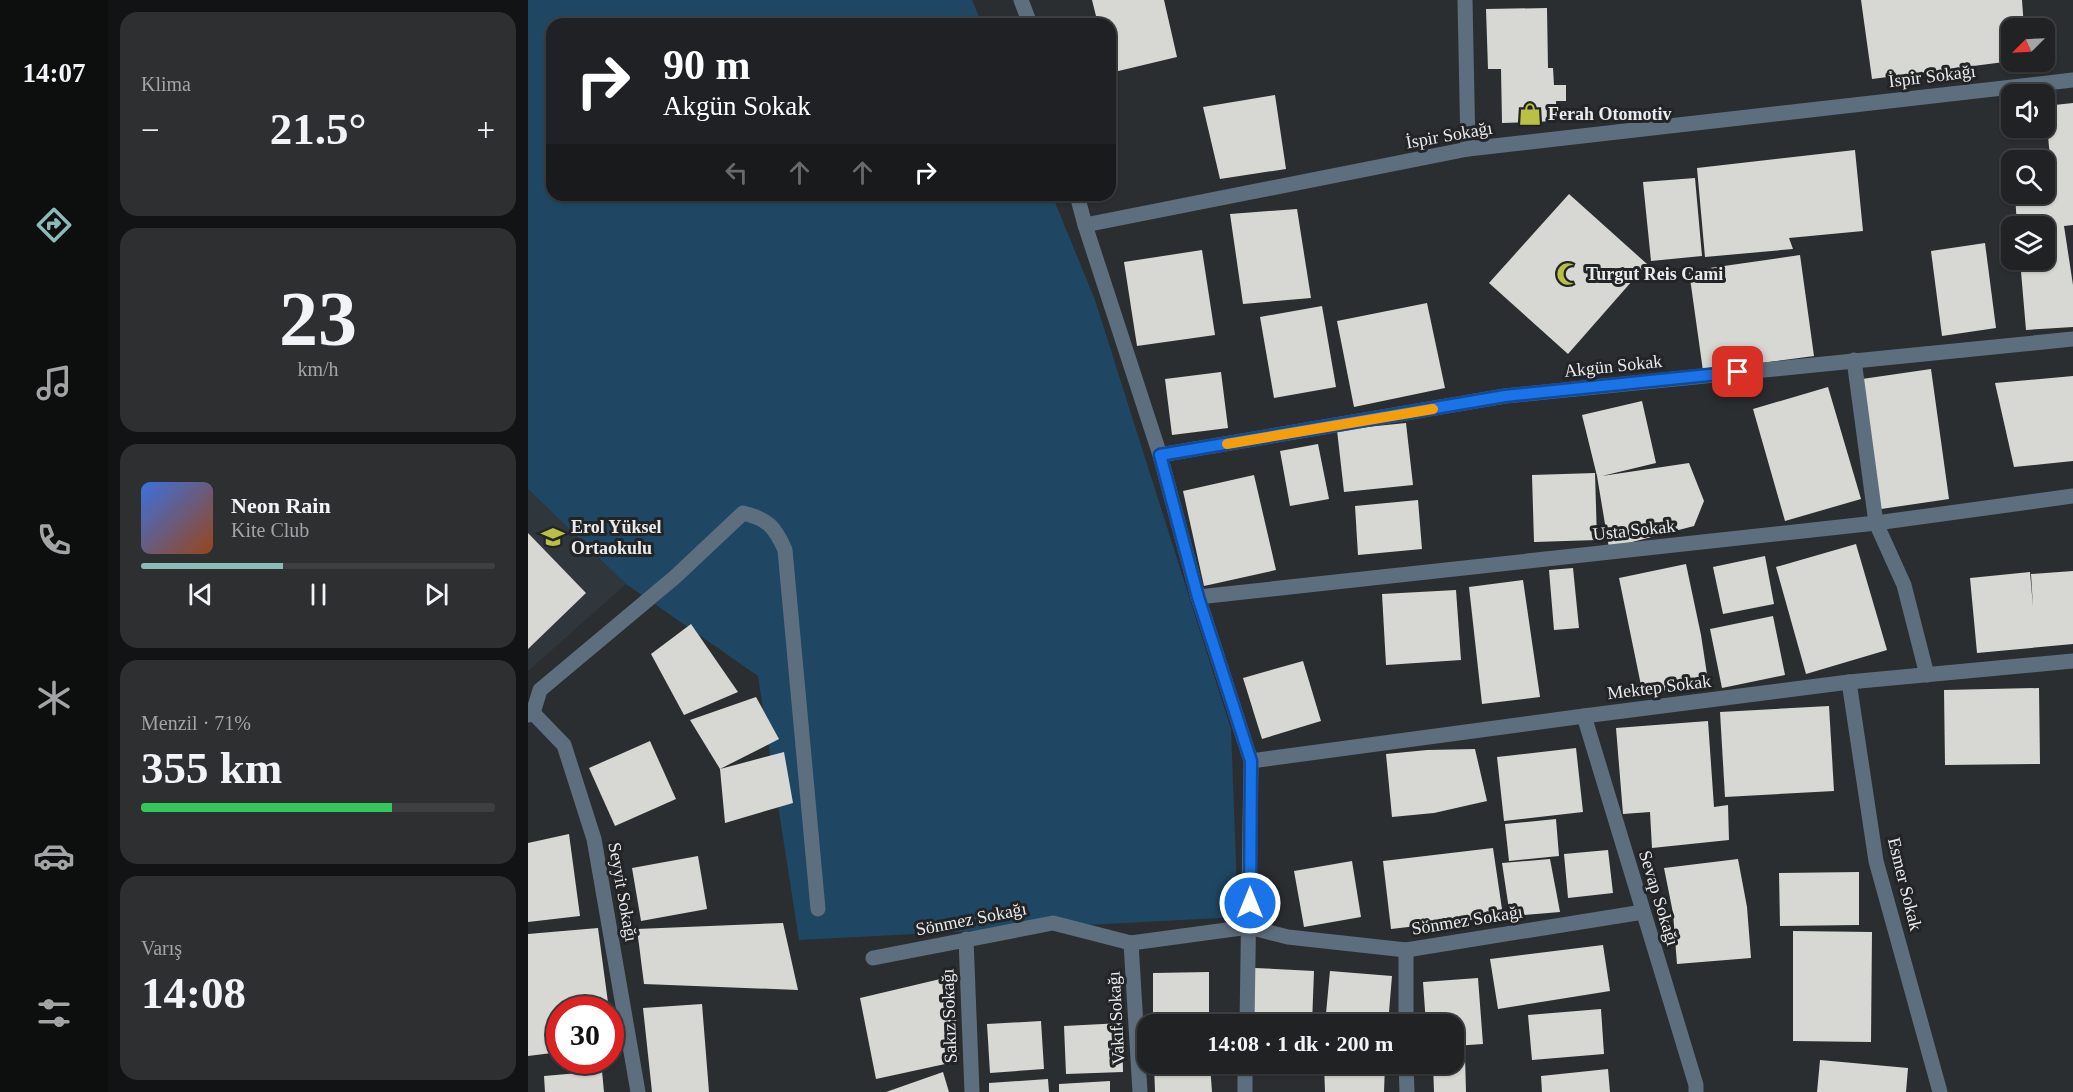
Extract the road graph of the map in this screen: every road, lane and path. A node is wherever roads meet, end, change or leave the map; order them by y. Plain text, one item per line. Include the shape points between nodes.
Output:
1 (1021, 0) edge
2 (1465, 0) edge
3 (1028, 18) edge
4 (2073, 80) edge
5 (1468, 149) junction
6 (1079, 201) edge
7 (1085, 225) junction
8 (2073, 339) edge
9 (1854, 360) junction
10 (1160, 455) junction
11 (2073, 496) edge
12 (1876, 523) junction
13 (1198, 597) junction
14 (2073, 661) edge
15 (1928, 675) junction
16 (1849, 682) junction
17 (531, 714) edge
18 (1584, 716) junction
19 (1251, 761) junction
20 (818, 909) dead end
21 (1643, 912) junction
22 (1249, 927) junction
23 (966, 939) junction
24 (1131, 943) junction
25 (1406, 950) junction
26 (873, 958) dead end
27 (1246, 1014) edge
28 (1406, 1014) edge
29 (1245, 1074) edge
30 (1406, 1074) edge
31 (638, 1092) edge
32 (972, 1092) edge
33 (1140, 1092) edge
34 (1245, 1092) edge
35 (1407, 1092) edge
36 (1696, 1092) edge
37 (1940, 1092) edge

1 - 3 street
2 - 5 street
4 - 5 street, İspir Sokağı
5 - 7 street, İspir Sokağı
6 - 7 street
7 - 10 street
8 - 9 street, Akgün Sokak
9 - 10 street, Akgün Sokak via 1505,396
9 - 12 street
10 - 13 street
11 - 12 street, Usta Sokak
12 - 13 street, Usta Sokak
12 - 15 street via 1904,585
13 - 19 street
14 - 15 street, Mektep Sokak
15 - 16 street, Mektep Sokak
16 - 18 street, Mektep Sokak
16 - 37 street, Esmer Sokak via 1876,861
17 - 20 street via 540,690 675,577 743,513 765,520 774,528 785,550
17 - 31 street, Seyyit Sokağı via 564,745 594,839
18 - 19 street, Mektep Sokak
18 - 21 street, Sevap Sokağı
19 - 22 street
21 - 25 street, Sönmez Sokağı
21 - 36 street, Sevap Sokağı
22 - 24 street, Sönmez Sokağı
22 - 25 street, Sönmez Sokağı via 1288,937
22 - 27 street
23 - 24 street, Sönmez Sokağı via 1053,923
23 - 26 street, Sönmez Sokağı
23 - 32 street, Sakız Sokağı
24 - 33 street, Vakıf Sokağı
25 - 28 street
29 - 34 street
30 - 35 street

